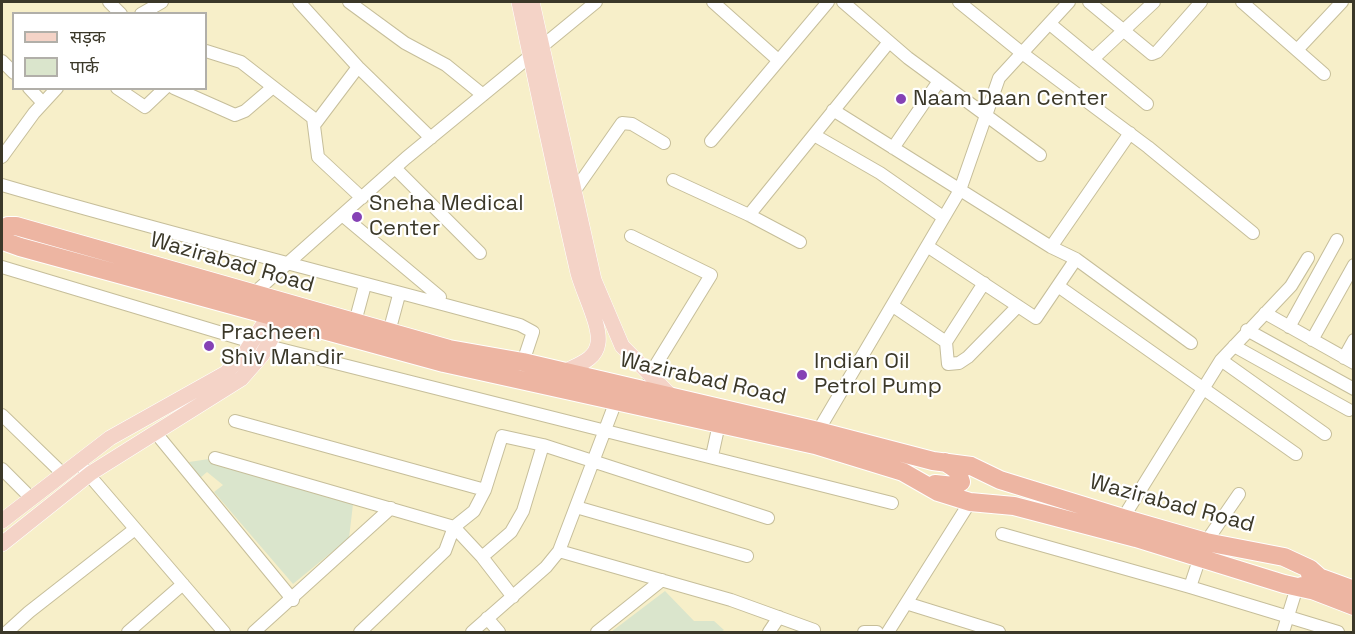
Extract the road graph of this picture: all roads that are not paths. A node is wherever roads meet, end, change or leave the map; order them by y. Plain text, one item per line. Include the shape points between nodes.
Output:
1 (162, 2) edge
2 (299, 2) edge
3 (349, 2) edge
4 (519, 2) edge
5 (532, 2) edge
6 (596, 2) edge
7 (713, 2) edge
8 (828, 2) edge
9 (843, 2) edge
10 (959, 2) edge
11 (1069, 2) edge
12 (1089, 2) edge
13 (1154, 2) edge
14 (1200, 2) edge
15 (1342, 2) edge
16 (1248, 3) edge
17 (145, 12) edge
18 (1050, 24) junction
19 (1124, 29) junction
20 (889, 42) junction
21 (1297, 50) junction
22 (207, 51) edge
23 (536, 52) junction
24 (1022, 53) junction
25 (1093, 59) junction
26 (778, 60) junction
27 (358, 67) junction
28 (1324, 74) dead end
29 (939, 81) junction
30 (273, 87) junction
31 (31, 90) edge
32 (55, 90) edge
33 (120, 90) edge
34 (163, 90) edge
35 (179, 90) edge
36 (483, 95) junction
37 (42, 103) junction
38 (1147, 104) dead end
39 (833, 110) junction
40 (984, 114) junction
41 (315, 124) junction
42 (1130, 133) junction
43 (814, 135) junction
44 (431, 138) junction
45 (711, 141) dead end
46 (664, 142) dead end
47 (893, 148) junction
48 (1040, 155) dead end
49 (2, 157) edge
50 (395, 168) junction
51 (673, 180) dead end
52 (2, 185) edge
53 (960, 190) junction
54 (573, 193) junction
55 (362, 198) junction
56 (2, 214) edge
57 (342, 215) junction
58 (749, 215) junction
59 (943, 217) junction
60 (2, 230) edge
61 (1252, 233) dead end
62 (2, 237) edge
63 (631, 237) dead end
64 (1337, 240) dead end
65 (800, 242) dead end
66 (927, 246) junction
67 (1051, 247) junction
68 (65, 250) junction
69 (2, 252) edge
70 (480, 253) dead end
71 (1308, 258) dead end
72 (1076, 259) junction
73 (288, 262) junction
74 (1353, 265) edge
75 (2, 267) edge
76 (984, 284) junction
77 (365, 285) junction
78 (1058, 286) junction
79 (252, 295) junction
80 (399, 295) junction
81 (440, 297) dead end
82 (893, 306) junction
83 (1018, 306) junction
84 (1265, 312) junction
85 (276, 316) junction
86 (355, 322) junction
87 (1289, 327) junction
88 (1246, 330) junction
89 (389, 332) junction
90 (1312, 340) junction
91 (1353, 340) edge
92 (946, 342) junction
93 (260, 343) junction
94 (1191, 343) dead end
95 (1234, 346) junction
96 (1221, 360) junction
97 (1349, 360) edge
98 (523, 362) junction
99 (566, 371) junction
100 (649, 376) junction
101 (1203, 388) junction
102 (1353, 389) edge
103 (671, 396) junction
104 (616, 401) junction
105 (1349, 410) dead end
106 (2, 415) edge
107 (235, 421) dead end
108 (719, 423) junction
109 (605, 429) junction
110 (818, 431) junction
111 (155, 432) junction
112 (1325, 434) dead end
113 (543, 445) junction
114 (1296, 454) dead end
115 (712, 456) junction
116 (215, 458) dead end
117 (593, 461) junction
118 (78, 462) junction
119 (945, 462) junction
120 (2, 469) edge
121 (63, 474) junction
122 (89, 475) junction
123 (924, 483) junction
124 (485, 490) junction
125 (1239, 494) dead end
126 (30, 497) junction
127 (970, 502) junction
128 (892, 503) dead end
129 (576, 507) junction
130 (392, 508) junction
131 (768, 519) dead end
132 (1123, 519) junction
133 (2, 522) edge
134 (454, 527) junction
135 (135, 529) junction
136 (1002, 534) dead end
137 (2, 544) edge
138 (1203, 550) junction
139 (559, 551) junction
140 (747, 556) dead end
141 (482, 557) junction
142 (662, 580) junction
143 (183, 584) junction
144 (1309, 585) junction
145 (1191, 587) junction
146 (1353, 593) edge
147 (513, 597) junction
148 (293, 600) junction
149 (909, 604) junction
150 (1287, 615) junction
151 (779, 617) junction
152 (487, 618) junction
153 (814, 630) dead end
154 (8, 633) edge
155 (128, 633) edge
156 (224, 633) edge
157 (254, 633) edge
158 (360, 633) edge
159 (472, 633) edge
160 (500, 633) edge
161 (597, 633) edge
162 (769, 633) edge
163 (864, 633) edge
164 (877, 633) edge
165 (888, 633) edge
166 (999, 633) edge
167 (1283, 633) edge
168 (1338, 633) edge

1 - 17 street
2 - 27 street
3 - 36 street via 405,43 446,64
4 - 23 main road
5 - 23 main road
6 - 23 street
7 - 26 street
8 - 26 street
9 - 20 street
10 - 24 street
11 - 18 street
12 - 19 street
13 - 19 street
14 - 19 street via 1152,54
15 - 21 street
16 - 21 street
18 - 24 street
18 - 25 street
19 - 25 street
20 - 29 street
20 - 39 street
21 - 28 street
22 - 30 street via 234,59
23 - 36 street
23 - 54 main road
23 - 99 main road via 579,274 599,337 590,359
24 - 40 street via 999,78
24 - 42 street
25 - 38 street
26 - 45 street
27 - 41 street
27 - 44 street
29 - 40 street
29 - 47 street
30 - 35 street via 235,115
30 - 41 street via 313,118
31 - 37 street
32 - 37 street
33 - 34 street via 145,107
36 - 44 street
37 - 49 street
39 - 43 street
39 - 47 street
40 - 48 street
40 - 53 street
41 - 55 street via 318,157
42 - 61 street
42 - 67 street
43 - 58 street
43 - 59 street via 880,173
44 - 50 street
46 - 54 street via 632,124 622,123
47 - 53 street
50 - 55 street
50 - 70 street
51 - 58 street
52 - 73 street
53 - 59 street
53 - 67 street
54 - 100 main road via 591,271 611,326 622,346
55 - 57 street
56 - 68 highway, Wazirabad Road via 32,221
57 - 73 street
57 - 81 street
58 - 65 street
59 - 66 street
60 - 68 highway, Wazirabad Road via 16,226
62 - 68 highway, Wazirabad Road via 6,243
63 - 100 street via 711,275
64 - 87 street
66 - 76 street
66 - 82 street
67 - 72 street
68 - 69 highway, Wazirabad Road via 14,257
68 - 79 highway, Wazirabad Road
68 - 85 highway, Wazirabad Road
71 - 84 street via 1291,286
72 - 78 street
72 - 94 street
73 - 77 street
73 - 79 street
74 - 90 street
75 - 93 street
76 - 83 street
76 - 92 street
77 - 80 street
77 - 86 street
78 - 83 street via 1036,318
78 - 101 street
79 - 86 highway, Wazirabad Road
80 - 89 street
80 - 98 street via 520,326 532,333
82 - 92 street
82 - 110 street
83 - 92 street via 959,363 948,364
84 - 87 street
84 - 88 street
85 - 93 main road
85 - 104 highway, Wazirabad Road via 444,363
86 - 89 highway, Wazirabad Road
87 - 90 street
88 - 95 street
88 - 102 street
89 - 98 highway, Wazirabad Road via 448,349
90 - 97 street
91 - 97 street
93 - 109 street
93 - 111 main road via 241,380
93 - 118 main road via 226,374 110,438
95 - 96 street
95 - 105 street
96 - 101 street
96 - 112 street
98 - 99 highway, Wazirabad Road
99 - 103 highway, Wazirabad Road
100 - 103 main road
101 - 114 street
101 - 132 street
103 - 110 highway, Wazirabad Road
104 - 108 highway, Wazirabad Road
104 - 109 street
106 - 121 street
107 - 124 street
108 - 115 street
108 - 123 highway, Wazirabad Road via 815,445 903,472
109 - 115 street
109 - 117 street
110 - 119 highway, Wazirabad Road
111 - 122 main road
111 - 148 street
113 - 117 street
113 - 124 street via 502,436
113 - 141 street via 523,512 511,532
115 - 128 street
116 - 130 street
117 - 129 street
117 - 131 street
118 - 121 main road
118 - 122 street
119 - 123 highway via 957,470 960,484
119 - 132 highway, Wazirabad Road via 971,466 1000,480
120 - 126 street
121 - 126 main road
122 - 135 street
122 - 137 main road
123 - 127 highway, Wazirabad Road
124 - 134 street via 474,511
125 - 138 street
126 - 133 main road
127 - 138 highway, Wazirabad Road via 1014,506
127 - 149 street
129 - 139 street
129 - 140 street
130 - 134 street
130 - 148 street
132 - 138 highway, Wazirabad Road
134 - 141 street
134 - 158 street via 445,551
135 - 143 street
135 - 154 street
136 - 145 street
138 - 144 highway, Wazirabad Road
138 - 144 highway, Wazirabad Road via 1284,557 1310,569
138 - 145 street
139 - 142 street
139 - 147 street
141 - 147 street
142 - 151 street
142 - 161 street
143 - 155 street
143 - 156 street
144 - 146 highway, Wazirabad Road
144 - 150 street
145 - 150 street
147 - 152 street
148 - 157 street
149 - 165 street
149 - 166 street
150 - 167 street
150 - 168 street
151 - 153 street
151 - 162 street
152 - 159 street
152 - 160 street
163 - 164 street

